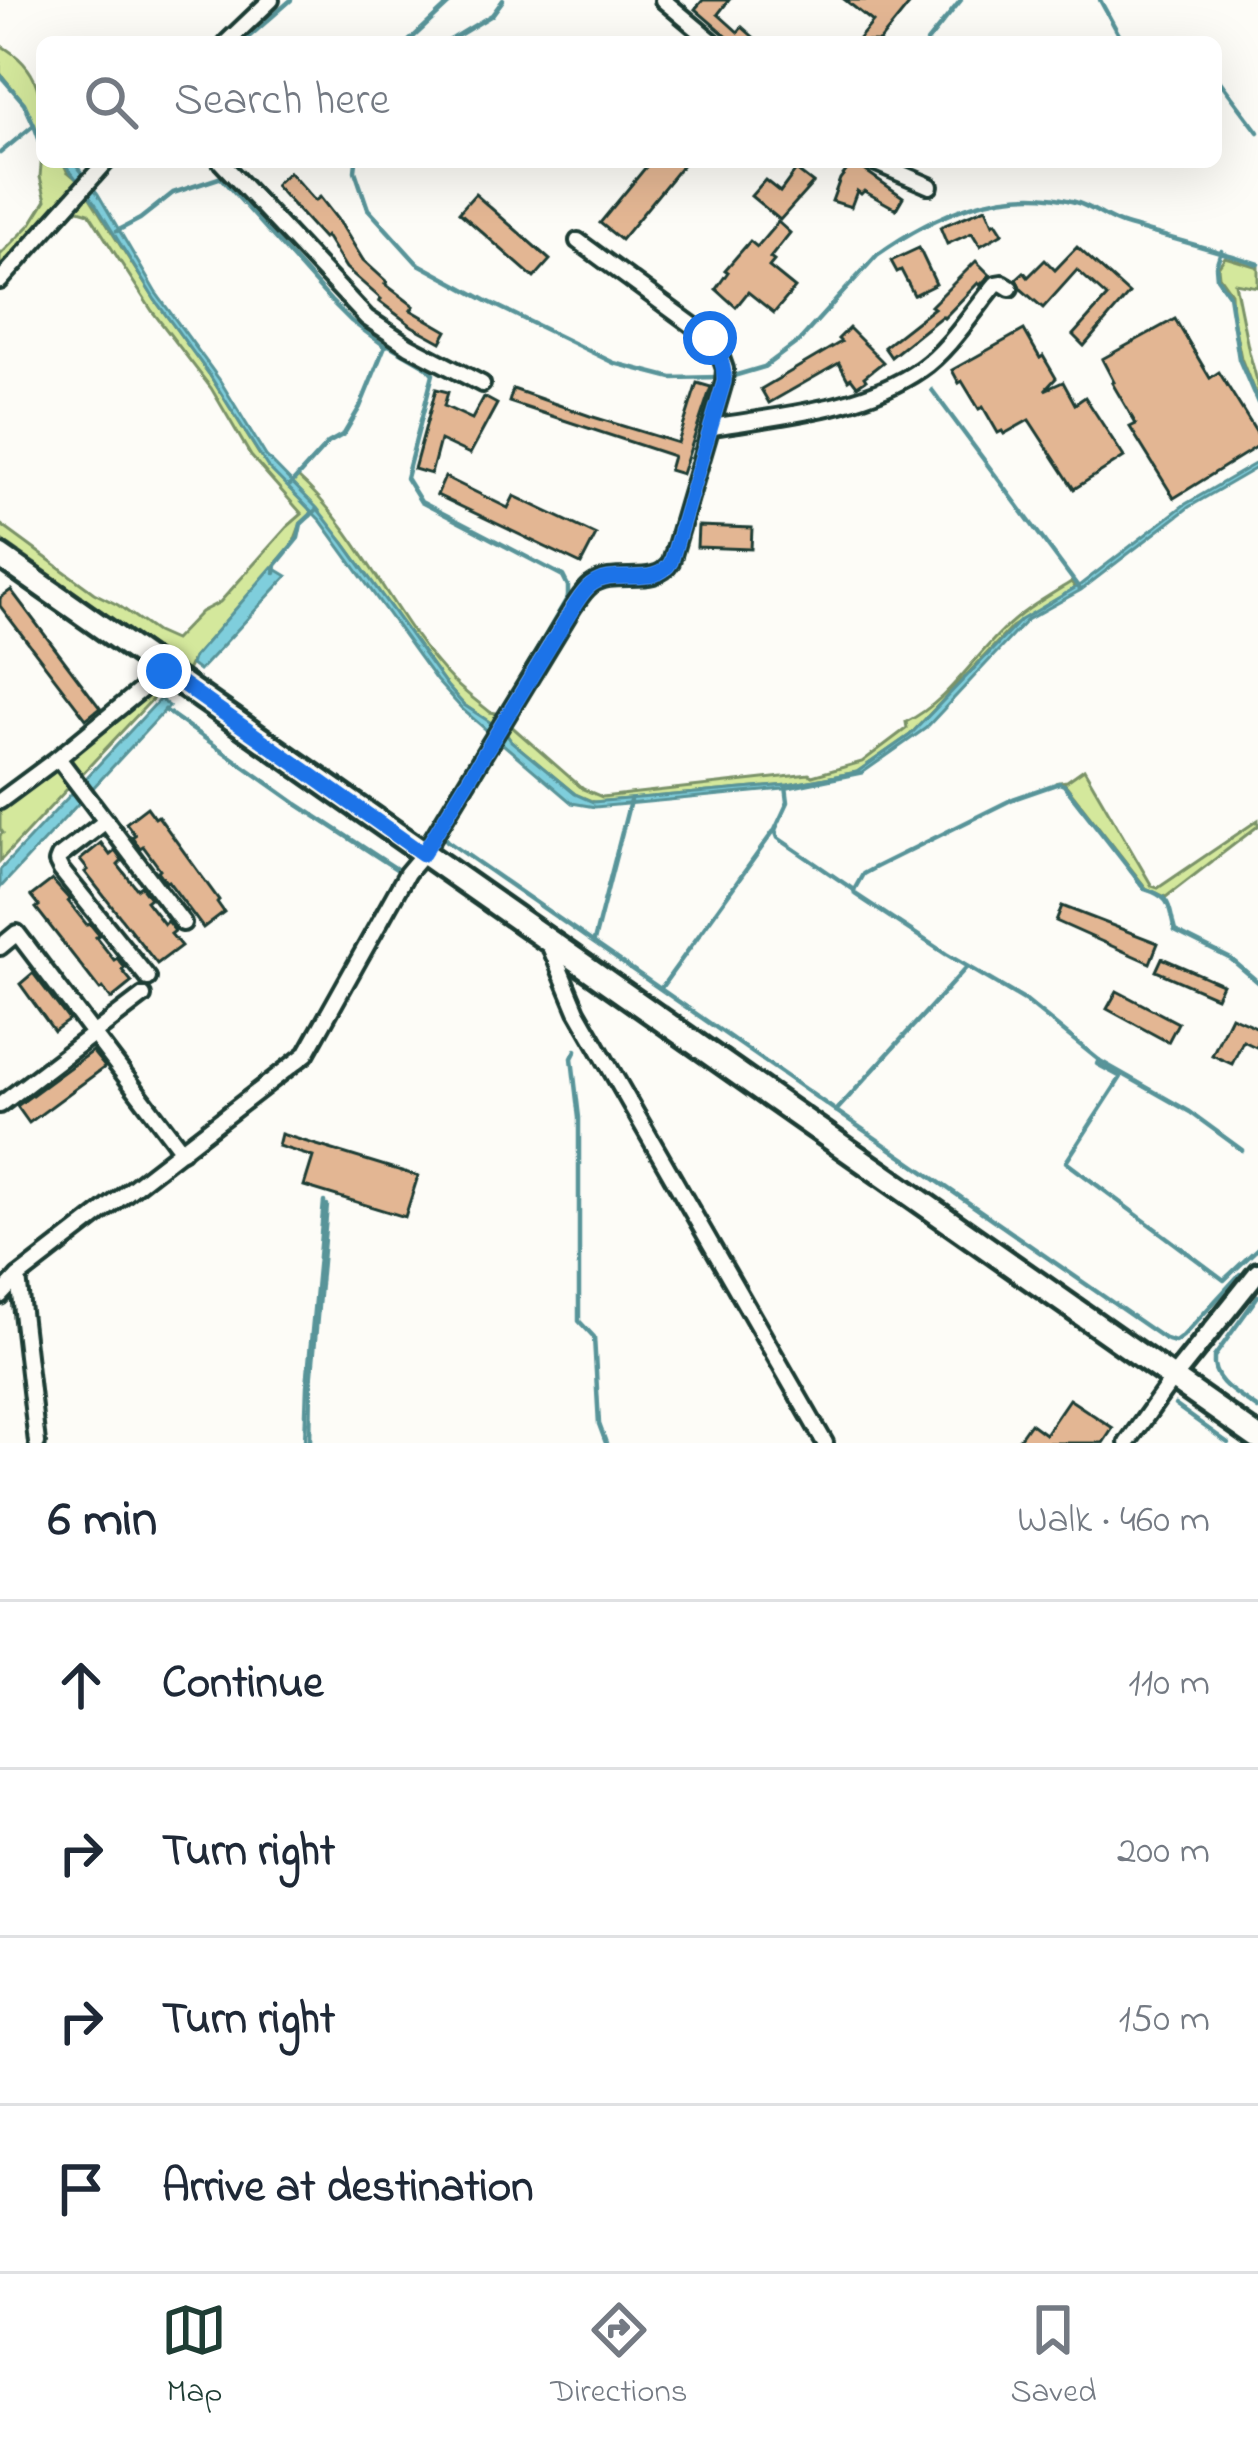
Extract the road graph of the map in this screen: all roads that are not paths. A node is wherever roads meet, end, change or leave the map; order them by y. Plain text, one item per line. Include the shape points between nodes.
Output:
1 (271, 0) edge
2 (663, 0) edge
3 (233, 36) edge
4 (706, 36) edge
5 (101, 168) edge
6 (227, 168) edge
7 (888, 168) edge
8 (930, 186) dead end
9 (578, 241) dead end
10 (0, 281) edge
11 (1010, 288) dead end
12 (482, 384) dead end
13 (713, 427) junction
14 (3, 564) edge
15 (164, 671) junction
16 (58, 758) junction
17 (0, 801) edge
18 (106, 821) junction
19 (423, 854) junction
20 (183, 923) dead end
21 (547, 940) junction
22 (0, 946) edge
23 (148, 978) dead end
24 (143, 996) dead end
25 (94, 1035) junction
26 (0, 1105) edge
27 (182, 1151) junction
28 (1258, 1272) edge
29 (18, 1277) junction
30 (0, 1296) edge
31 (1174, 1377) junction
32 (1258, 1438) edge
33 (37, 1443) edge
34 (825, 1443) edge
35 (1127, 1443) edge

1 - 3 street
2 - 4 street
5 - 10 street
6 - 12 street via 367,318
7 - 8 street
9 - 13 street via 718,349 725,369
11 - 13 street via 996,284 935,358 904,380 860,398
13 - 19 street via 666,570 590,586
14 - 15 main road
15 - 16 street
15 - 19 main road
16 - 17 street
16 - 18 street
18 - 20 street
18 - 23 street via 57,862
19 - 21 main road
19 - 27 street via 306,1054
21 - 31 main road
21 - 34 street via 578,1010
22 - 25 street via 17,933
24 - 25 street
25 - 26 street
25 - 27 street
27 - 29 street
28 - 31 street
29 - 30 street
29 - 33 street
31 - 32 main road
31 - 35 street

